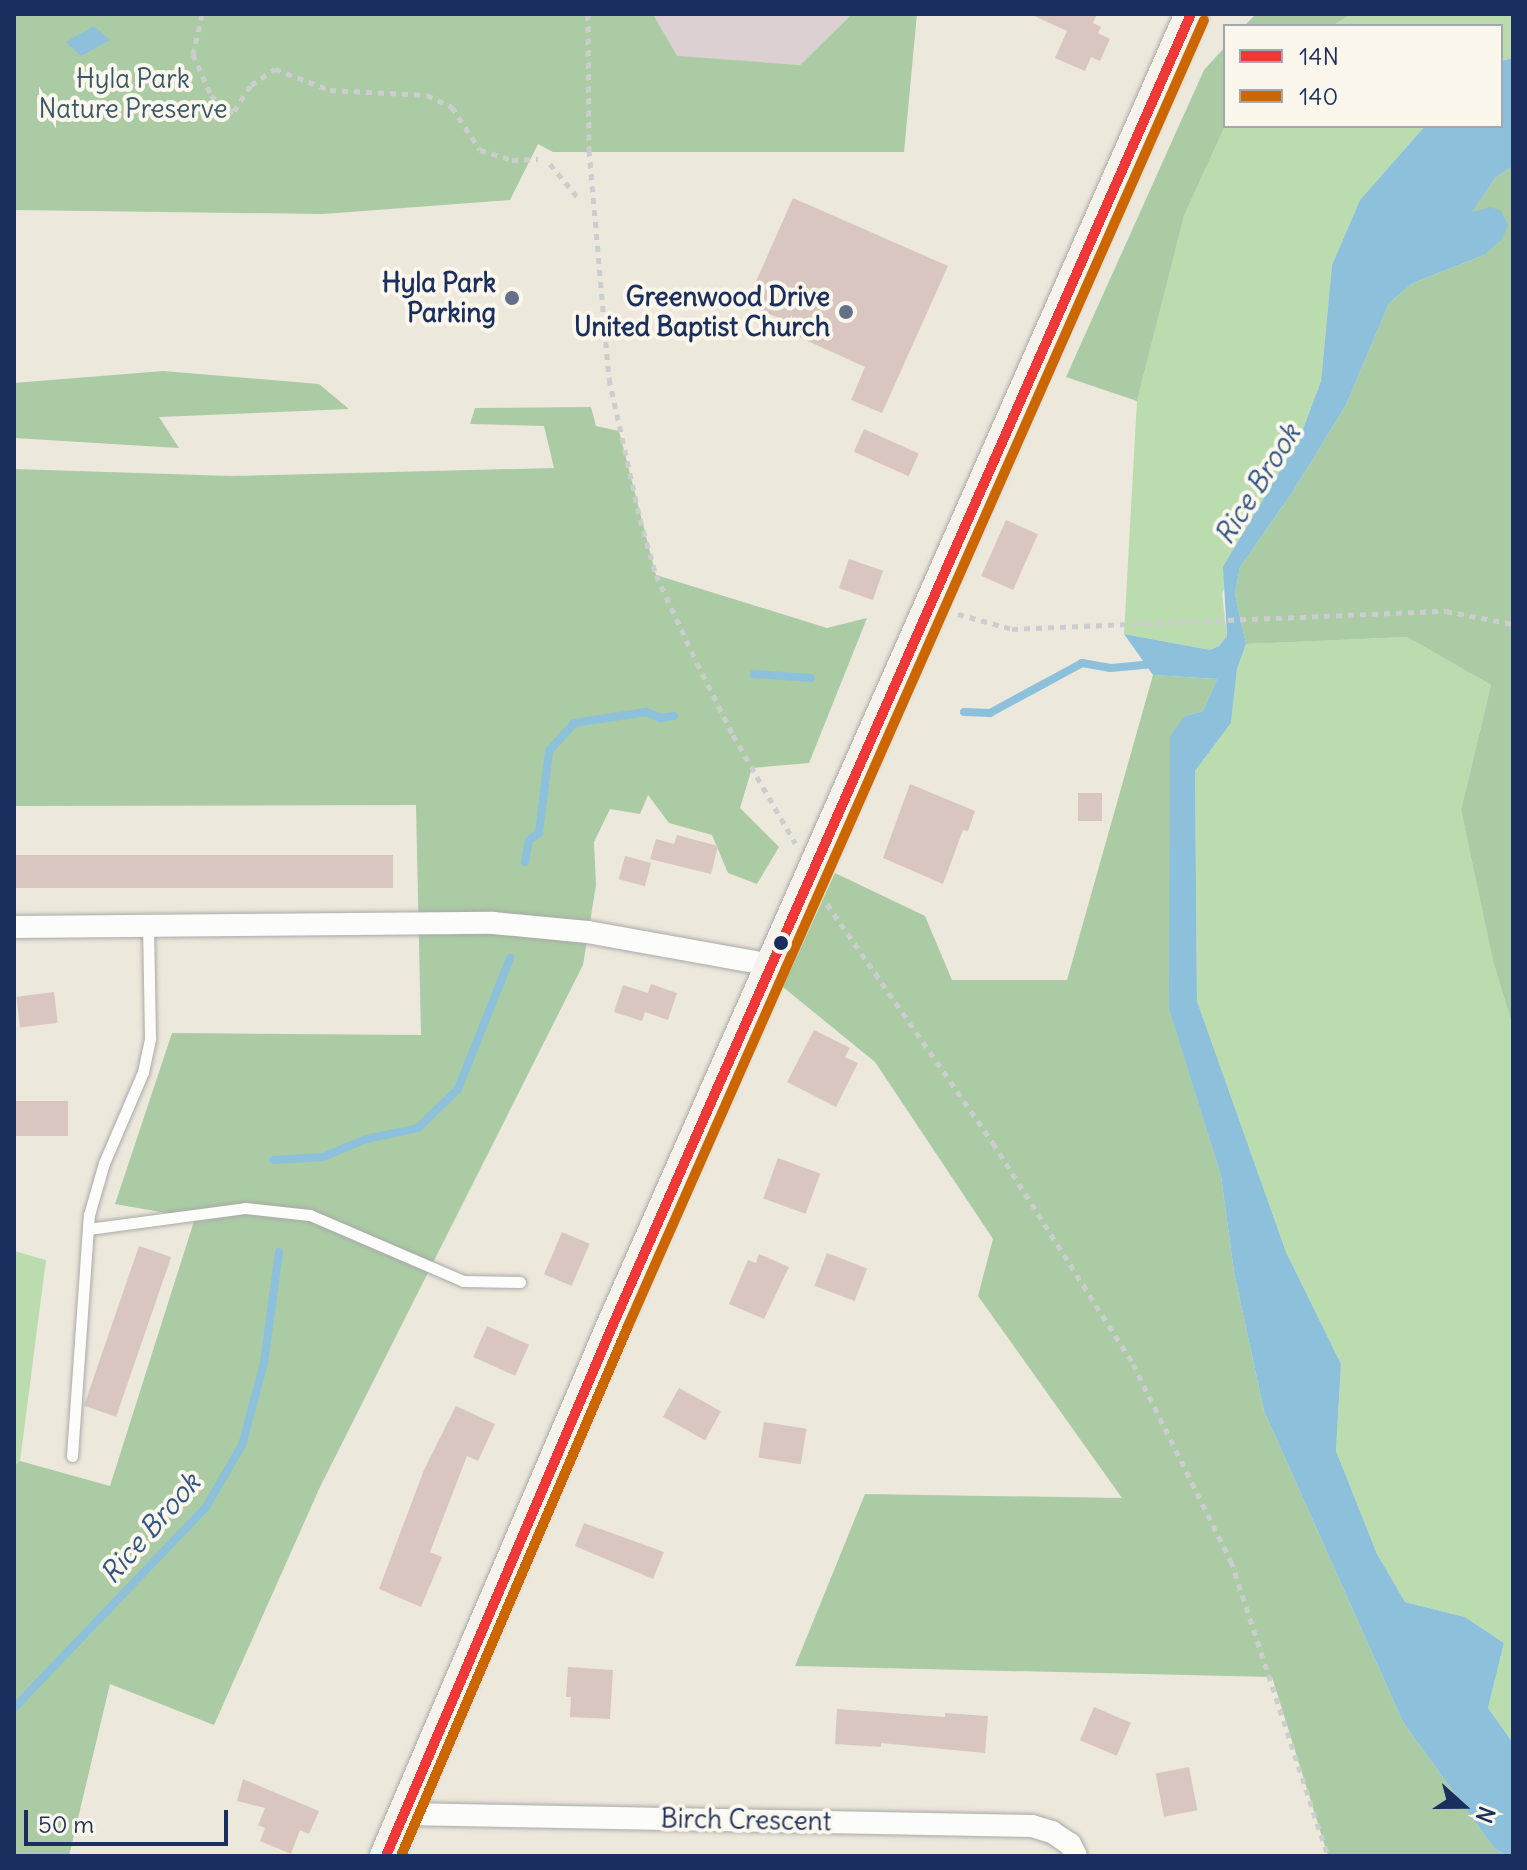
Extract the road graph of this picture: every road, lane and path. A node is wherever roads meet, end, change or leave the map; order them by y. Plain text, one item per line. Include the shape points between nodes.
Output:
1 (202, 14) edge
2 (588, 14) edge
3 (1191, 14) edge
4 (538, 159) dead end
5 (550, 164) dead end
6 (580, 200) dead end
7 (930, 604) junction
8 (1513, 624) edge
9 (795, 844) dead end
10 (824, 899) dead end
11 (148, 926) junction
12 (14, 927) edge
13 (771, 965) junction
14 (88, 1229) junction
15 (520, 1282) dead end
16 (72, 1456) dead end
17 (404, 1814) junction
18 (386, 1856) edge
19 (1076, 1856) edge
20 (1328, 1856) edge

1 - 4 path via 193,54 211,95 227,111 234,111 251,85 275,69 330,90 427,95 452,107 480,150 512,160
2 - 9 path via 589,150 609,379 640,519 656,575 697,663
3 - 7 main road
5 - 6 path
7 - 8 path via 1012,629 1446,611
7 - 13 main road
10 - 20 path via 993,1143 1133,1364 1231,1561
11 - 12 street
11 - 13 street via 493,923 588,932
11 - 14 lane via 150,1038 143,1072 104,1163
13 - 17 main road
14 - 15 lane via 245,1208 310,1215 463,1281
14 - 16 lane
17 - 18 main road
17 - 19 street, Birch Crescent via 1032,1826 1070,1844

